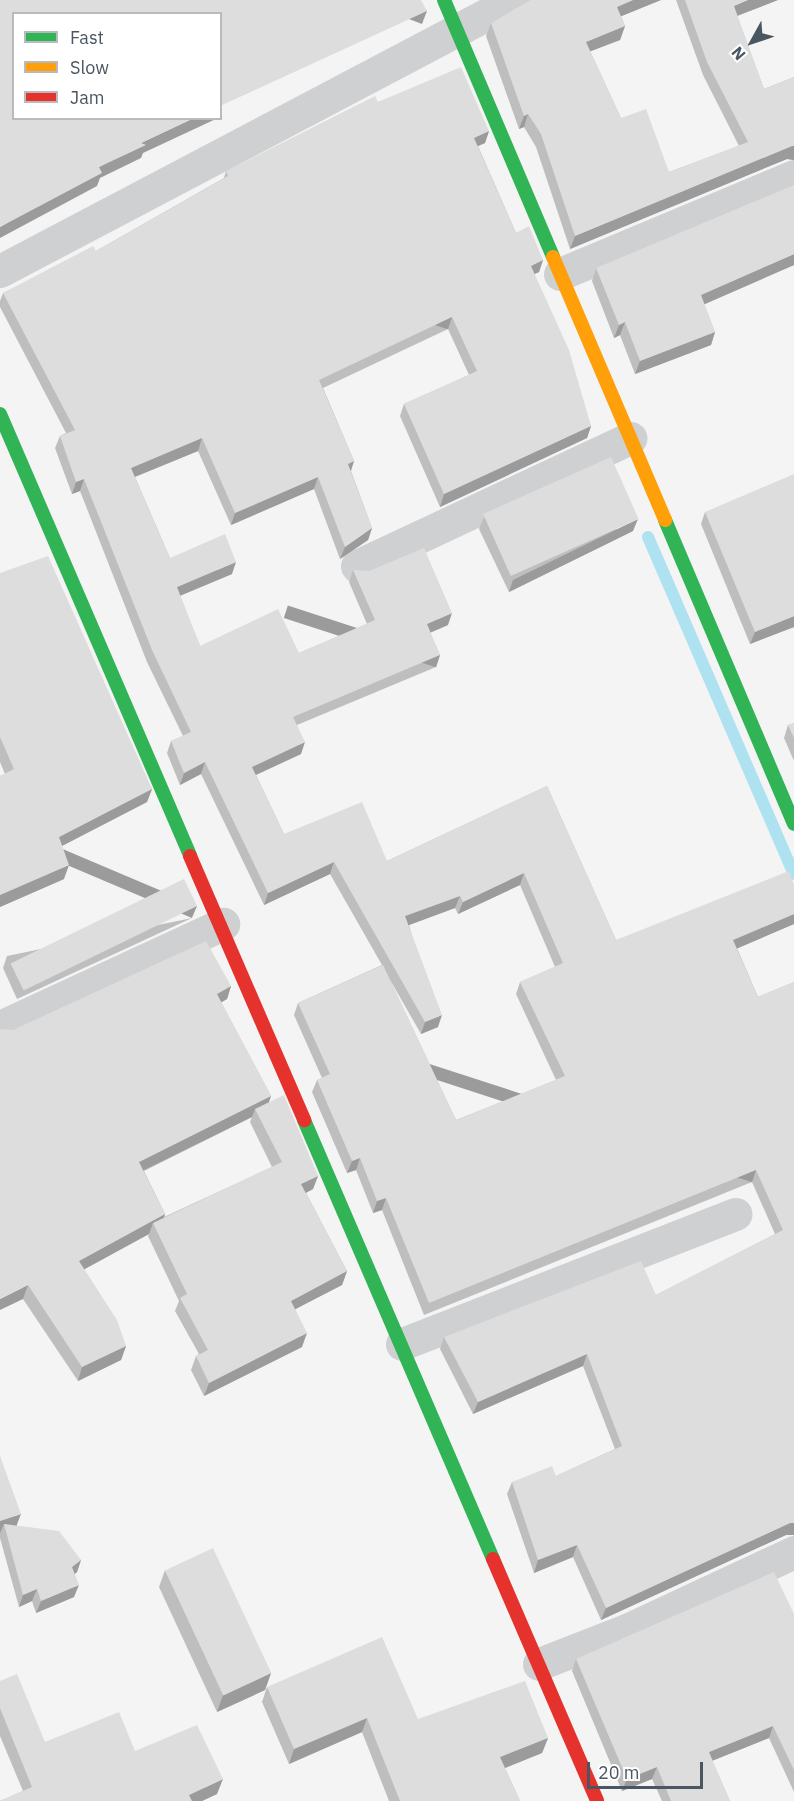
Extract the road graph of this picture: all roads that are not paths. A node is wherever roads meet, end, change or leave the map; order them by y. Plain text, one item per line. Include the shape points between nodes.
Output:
1 (514, 0) edge
2 (450, 13) edge
3 (794, 176) edge
4 (0, 271) edge
5 (560, 273) junction
6 (0, 414) edge
7 (630, 438) junction
8 (357, 566) dead end
9 (794, 825) edge
10 (223, 924) junction
11 (0, 1027) edge
12 (736, 1214) dead end
13 (402, 1344) junction
14 (794, 1552) edge
15 (539, 1664) junction
16 (597, 1801) edge

1 - 2 street
2 - 4 street
2 - 5 street
3 - 5 street
5 - 7 street
6 - 10 street
7 - 8 street
7 - 9 street
10 - 11 street
10 - 13 street
12 - 13 street
13 - 15 street
14 - 15 street via 629,1629
15 - 16 street

